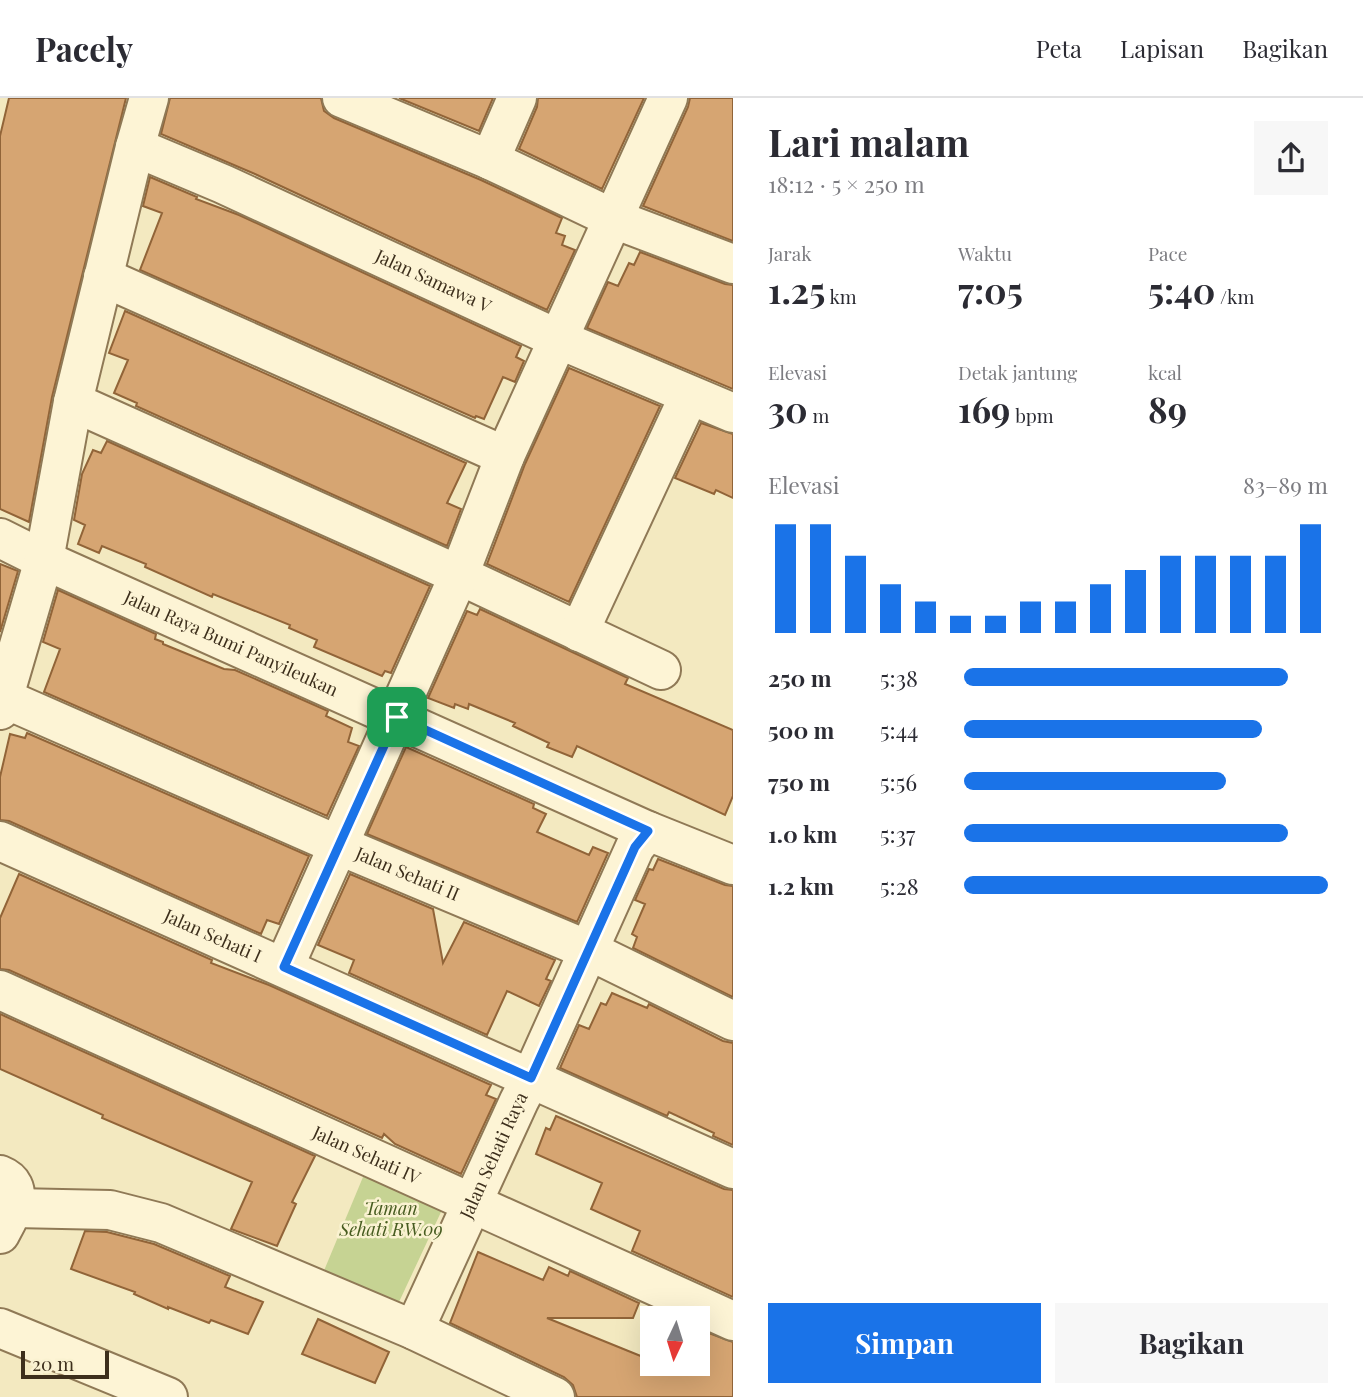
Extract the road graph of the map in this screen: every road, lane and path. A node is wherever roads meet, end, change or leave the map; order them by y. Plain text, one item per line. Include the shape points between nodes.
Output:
1 (149, 98) edge
2 (517, 98) edge
3 (668, 98) edge
4 (361, 102) edge
5 (135, 147) junction
6 (490, 160) junction
7 (614, 219) junction
8 (733, 264) edge
9 (103, 277) junction
10 (558, 339) junction
11 (689, 397) junction
12 (73, 402) junction
13 (733, 414) edge
14 (505, 456) junction
15 (0, 538) edge
16 (44, 560) junction
17 (459, 576) junction
18 (586, 636) junction
19 (662, 670) dead end
20 (1, 704) edge
21 (397, 717) junction
22 (648, 831) junction
23 (0, 841) edge
24 (338, 845) junction
25 (733, 865) edge
26 (588, 950) junction
27 (284, 967) junction
28 (0, 990) edge
29 (733, 1021) edge
30 (531, 1078) junction
31 (733, 1169) edge
32 (472, 1203) junction
33 (5, 1205) edge
34 (733, 1321) edge
35 (0, 1328) edge
36 (414, 1330) junction
37 (497, 1385) edge
38 (168, 1397) edge
39 (555, 1397) edge

1 - 5 street
2 - 6 street
3 - 7 street
4 - 6 street
5 - 9 street
5 - 10 street, Jalan Samawa V
6 - 7 street
7 - 8 street
7 - 10 street
9 - 12 street
9 - 14 street
10 - 11 street, Jalan Samawa V
10 - 14 street
11 - 13 street, Jalan Samawa V
11 - 18 street
12 - 16 street
12 - 17 street
14 - 17 street
15 - 16 street, Jalan Raya Bumi Panyileukan
16 - 20 street
16 - 21 street, Jalan Raya Bumi Panyileukan
17 - 18 street
17 - 21 street
18 - 19 street
20 - 24 street, Jalan Sehati II
21 - 22 street, Jalan Raya Bumi Panyileukan
21 - 24 street
22 - 25 street, Jalan Raya Bumi Panyileukan
22 - 26 street, Jalan Sehati Raya via 635,847
23 - 27 street, Jalan Sehati I
24 - 26 street, Jalan Sehati II
24 - 27 street
26 - 29 street, Jalan Sehati II
26 - 30 street, Jalan Sehati Raya
27 - 30 street, Jalan Sehati I
28 - 32 street, Jalan Sehati IV
30 - 31 street, Jalan Sehati I
30 - 32 street, Jalan Sehati Raya
32 - 34 street, Jalan Sehati IV
32 - 36 street, Jalan Sehati Raya
33 - 36 street via 110,1210 162,1223
35 - 38 street
36 - 37 street
37 - 39 street

